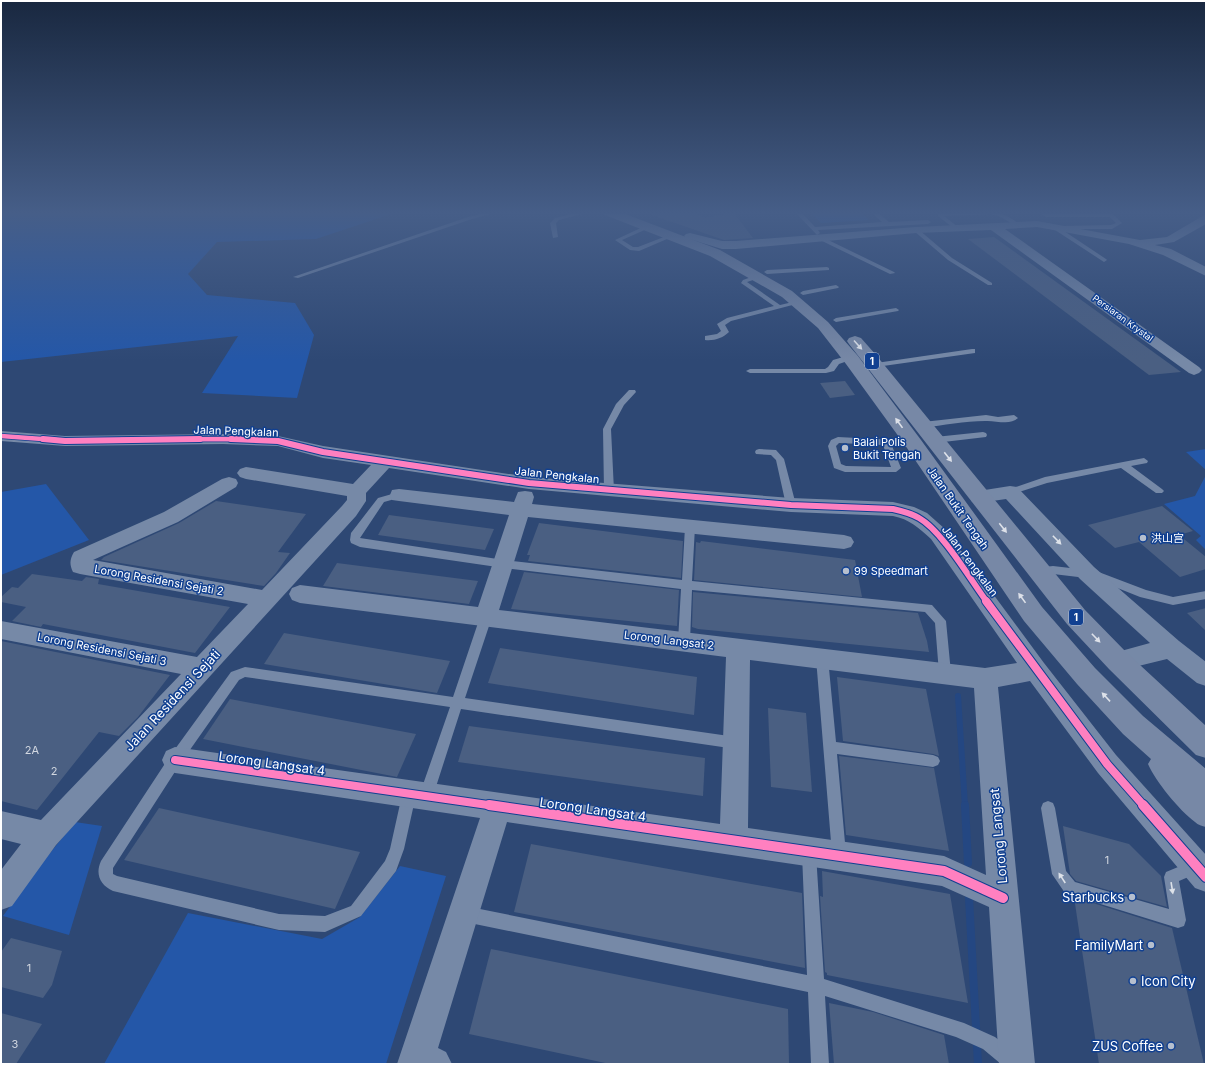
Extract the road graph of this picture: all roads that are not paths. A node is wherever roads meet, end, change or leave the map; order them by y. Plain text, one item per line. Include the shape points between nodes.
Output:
1 (341, 262) edge
2 (734, 262) edge
3 (746, 262) edge
4 (870, 262) edge
5 (955, 262) edge
6 (1043, 262) edge
7 (1186, 262) edge
8 (827, 269) dead end
9 (1206, 272) edge
10 (892, 273) dead end
11 (762, 274) junction
12 (296, 277) dead end
13 (990, 284) dead end
14 (836, 287) dead end
15 (793, 301) junction
16 (896, 310) dead end
17 (836, 320) junction
18 (708, 338) dead end
19 (972, 351) dead end
20 (850, 357) junction
21 (876, 365) junction
22 (1194, 370) dead end
23 (750, 371) dead end
24 (632, 392) dead end
25 (1014, 418) dead end
26 (923, 425) junction
27 (983, 435) dead end
28 (1, 436) edge
29 (935, 440) junction
30 (888, 443) junction
31 (914, 444) junction
32 (759, 452) dead end
33 (385, 461) junction
34 (1144, 461) dead end
35 (1123, 465) junction
36 (529, 483) junction
37 (609, 491) junction
38 (1160, 491) dead end
39 (1010, 492) junction
40 (399, 495) joint
41 (979, 497) junction
42 (713, 499) junction
43 (353, 501) junction
44 (791, 505) junction
45 (521, 510) junction
46 (690, 528) junction
47 (717, 530) junction
48 (844, 542) dead end
49 (504, 564) junction
50 (1038, 571) junction
51 (1088, 572) junction
52 (687, 584) junction
53 (300, 594) dead end
54 (1206, 595) edge
55 (267, 599) junction
56 (486, 617) junction
57 (1, 630) edge
58 (684, 641) junction
59 (738, 648) junction
60 (1171, 648) junction
61 (822, 658) junction
62 (1118, 661) junction
63 (203, 668) junction
64 (1036, 670) junction
65 (944, 674) junction
66 (1206, 676) edge
67 (985, 679) junction
68 (457, 703) junction
69 (1133, 726) junction
70 (1196, 731) edge
71 (736, 743) junction
72 (1206, 745) edge
73 (830, 747) junction
74 (175, 760) junction
75 (933, 761) dead end
76 (1206, 788) edge
77 (418, 795) junction
78 (498, 806) junction
79 (1048, 808) dead end
80 (1206, 812) edge
81 (1, 825) edge
82 (46, 835) junction
83 (734, 840) junction
84 (809, 851) junction
85 (839, 856) junction
86 (1201, 872) edge
87 (1, 894) edge
88 (1003, 898) junction
89 (463, 913) junction
90 (815, 985) junction
91 (422, 1062) edge
92 (820, 1064) edge
93 (1016, 1064) edge

1 - 12 lane
2 - 11 highway, Jalan Bukit Tengah / 1
3 - 11 highway, Jalan Bukit Tengah / 1
4 - 10 lane
5 - 13 lane
6 - 22 street, Persiaran Krystal
7 - 9 street
8 - 11 lane
11 - 15 highway, Jalan Bukit Tengah / 1
14 - 15 lane
15 - 17 highway, Jalan Bukit Tengah / 1
15 - 18 lane via 729,319 721,324 725,332 720,336
15 - 20 highway, Jalan Bukit Tengah / 1 via 823,325
16 - 17 lane
17 -> 21 highway, Jalan Bukit Tengah / 1
19 - 21 lane
20 - 23 lane via 836,362 826,371
31 -> 20 highway, Jalan Bukit Tengah / 1
21 - 26 highway, Jalan Bukit Tengah / 1
24 - 37 lane via 620,404 607,429
25 - 26 lane via 986,418
26 - 29 highway, Jalan Bukit Tengah / 1
27 - 29 lane
28 - 33 street, Jalan Pengkalan via 78,441 278,441 323,452
29 -> 41 highway, Jalan Bukit Tengah / 1
30 - 30 lane via 838,440 832,446 837,466 845,469 893,470 896,468
30 - 31 lane
69 -> 31 highway, Jalan Bukit Tengah / 1 via 1033,614
32 - 44 lane via 772,452 780,459
33 - 36 street, Jalan Pengkalan
33 - 43 street, Jalan Residensi Sejati
34 - 35 lane
35 - 38 lane
35 - 39 lane via 1045,480
36 - 37 street, Jalan Pengkalan
36 - 45 street
37 - 42 street, Jalan Pengkalan
39 - 41 street
39 -> 51 street
40 - 45 street
40 - 49 lane via 381,500 355,536 355,540 360,543
41 -> 50 highway, Jalan Bukit Tengah / 1
42 - 44 street, Jalan Pengkalan
42 - 47 street
43 - 55 street, Jalan Residensi Sejati
43 - 55 street, Lorong Residensi Sejati 2 via 237,478 171,517 81,557 80,566
44 - 64 street, Jalan Pengkalan via 893,509 920,518 948,546
45 - 46 street
45 - 49 street
46 - 47 street
46 - 52 lane
47 - 48 street
49 - 52 lane
49 - 56 street
50 - 51 lane
50 -> 62 highway, Jalan Bukit Tengah / 1 via 1076,617
51 - 54 lane via 1144,594 1173,601
51 - 60 street
52 - 58 lane
52 - 65 lane via 928,608 940,621
53 - 56 street, Lorong Langsat 2
55 - 63 street, Jalan Residensi Sejati
56 - 58 street, Lorong Langsat 2
56 - 68 lane
57 - 63 street, Lorong Residensi Sejati 3
58 - 59 street, Lorong Langsat 2
59 - 61 street, Lorong Langsat 2
59 - 71 street
60 - 62 street
60 - 66 street
61 - 65 street, Lorong Langsat 2
61 - 73 lane
62 - 70 highway, Jalan Bukit Tengah / 1
63 - 82 street, Jalan Residensi Sejati
64 - 67 street, Lorong Langsat 2
64 - 86 street, Jalan Pengkalan via 1107,764
65 - 67 street, Lorong Langsat 2
67 - 88 street, Lorong Langsat
68 - 71 lane
68 - 74 lane via 240,673 235,676
68 - 77 lane
69 - 76 highway, Jalan Bukit Tengah / 1
69 - 80 highway via 1181,787
70 - 72 highway, Jalan Bukit Tengah / 1
71 - 83 street
73 - 75 lane
73 - 85 lane
74 - 77 street, Lorong Langsat 4
74 - 77 lane via 106,866 106,877 113,883 279,922 325,924 356,911 391,866
77 - 78 street, Lorong Langsat 4
78 - 83 street, Lorong Langsat 4
78 - 89 street
86 -> 79 lane via 1171,877 1178,920 1070,888 1059,874
81 - 82 street
82 - 87 street, Jalan Residensi Sejati
83 - 84 street, Lorong Langsat 4
84 - 85 street, Lorong Langsat 4
84 - 90 lane
85 - 88 street, Lorong Langsat 4 via 944,871
88 - 93 street, Lorong Langsat
89 - 90 lane
89 - 91 street
90 - 92 lane
90 - 93 lane via 958,1029 989,1043

